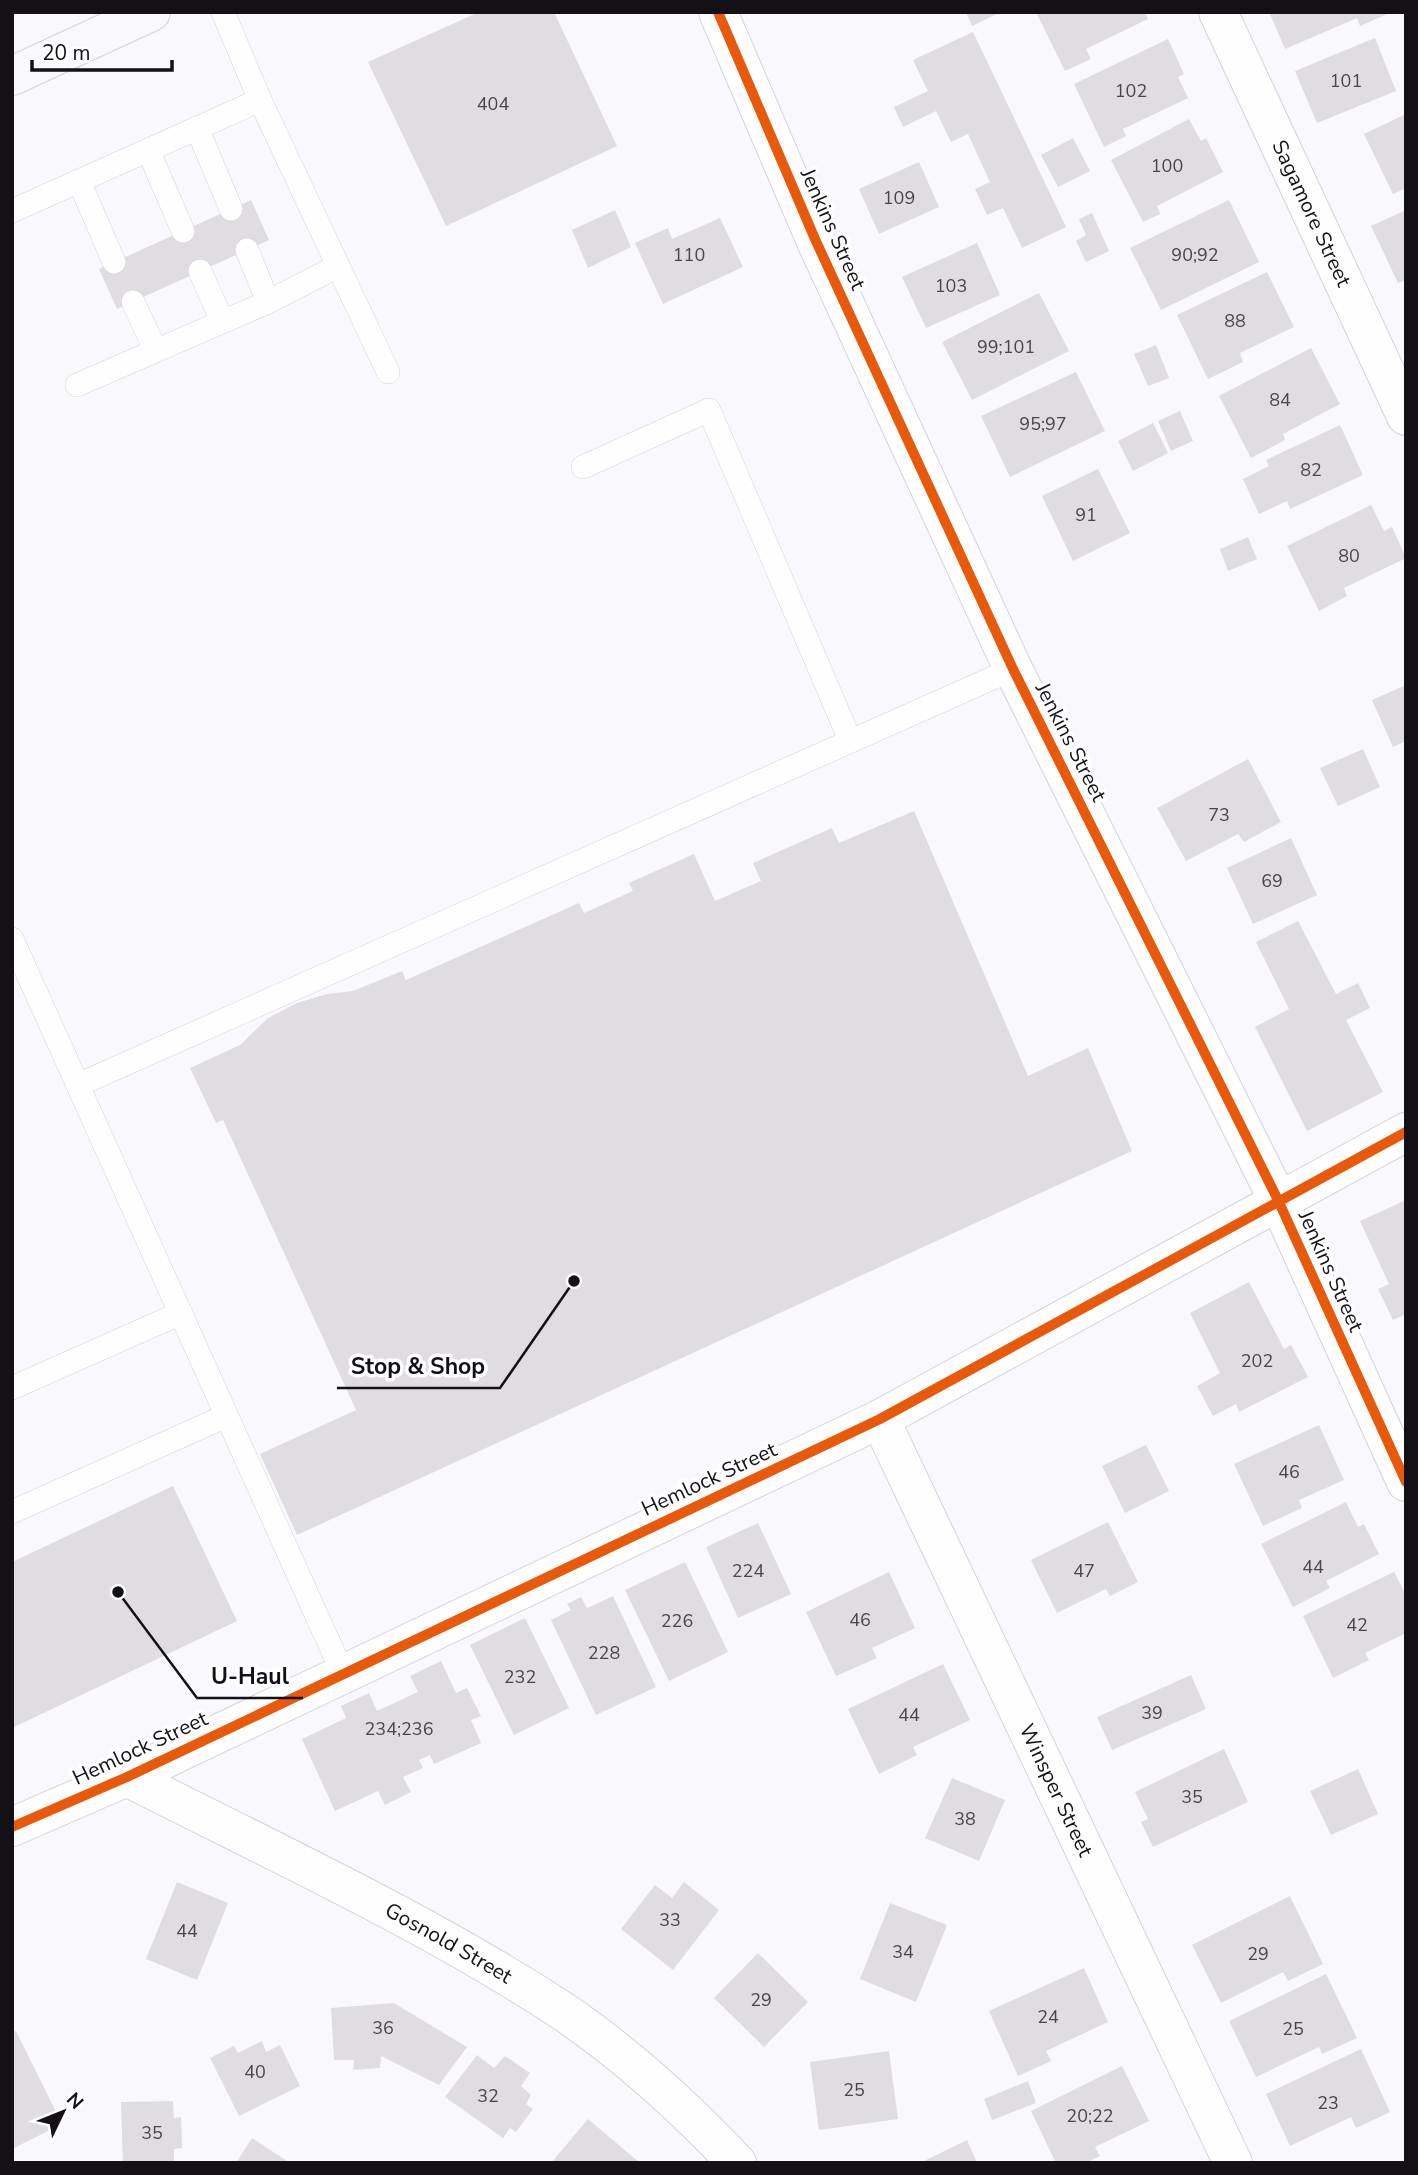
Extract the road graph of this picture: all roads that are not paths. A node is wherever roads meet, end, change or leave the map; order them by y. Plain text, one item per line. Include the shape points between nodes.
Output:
1 (151, 12) edge
2 (223, 12) edge
3 (718, 12) edge
4 (1218, 12) edge
5 (12, 76) edge
6 (260, 100) junction
7 (197, 128) junction
8 (148, 150) junction
9 (79, 181) junction
10 (230, 209) dead end
11 (12, 211) edge
12 (183, 230) dead end
13 (247, 250) dead end
14 (114, 262) dead end
15 (338, 266) junction
16 (200, 271) dead end
17 (133, 302) dead end
18 (268, 302) junction
19 (222, 321) junction
20 (155, 349) junction
21 (388, 372) dead end
22 (77, 385) dead end
23 (1406, 416) edge
24 (583, 467) dead end
25 (1013, 669) junction
26 (850, 740) junction
27 (12, 939) edge
28 (78, 1085) junction
29 (1406, 1132) edge
30 (1278, 1200) junction
31 (181, 1313) junction
32 (12, 1388) edge
33 (226, 1416) junction
34 (880, 1419) junction
35 (1406, 1482) edge
36 (12, 1512) edge
37 (343, 1674) junction
38 (127, 1777) junction
39 (12, 1827) edge
40 (737, 2163) edge
41 (1233, 2163) edge

1 - 5 main road
2 - 6 lane
3 - 25 street, Jenkins Street via 815,239
4 - 23 street, Sagamore Street
6 - 7 lane
6 - 15 lane
7 - 8 lane
7 - 10 lane
8 - 9 lane
8 - 12 lane
9 - 11 lane
9 - 14 lane
13 - 18 lane
15 - 18 lane
15 - 21 lane
16 - 19 lane
17 - 20 lane
18 - 19 lane
19 - 20 lane
20 - 22 lane
24 - 26 lane via 709,410
25 - 26 lane
25 - 30 street, Jenkins Street
26 - 28 lane
27 - 28 lane
28 - 31 lane
29 - 30 street, Hemlock Street
30 - 34 street, Hemlock Street
30 - 35 street, Jenkins Street
31 - 32 lane
31 - 33 lane
33 - 36 lane
33 - 37 lane
34 - 37 street, Hemlock Street
34 - 41 street, Winsper Street
37 - 38 street, Hemlock Street
38 - 39 street, Hemlock Street
38 - 40 street, Gosnold Street via 447,1943 563,2012 636,2068

